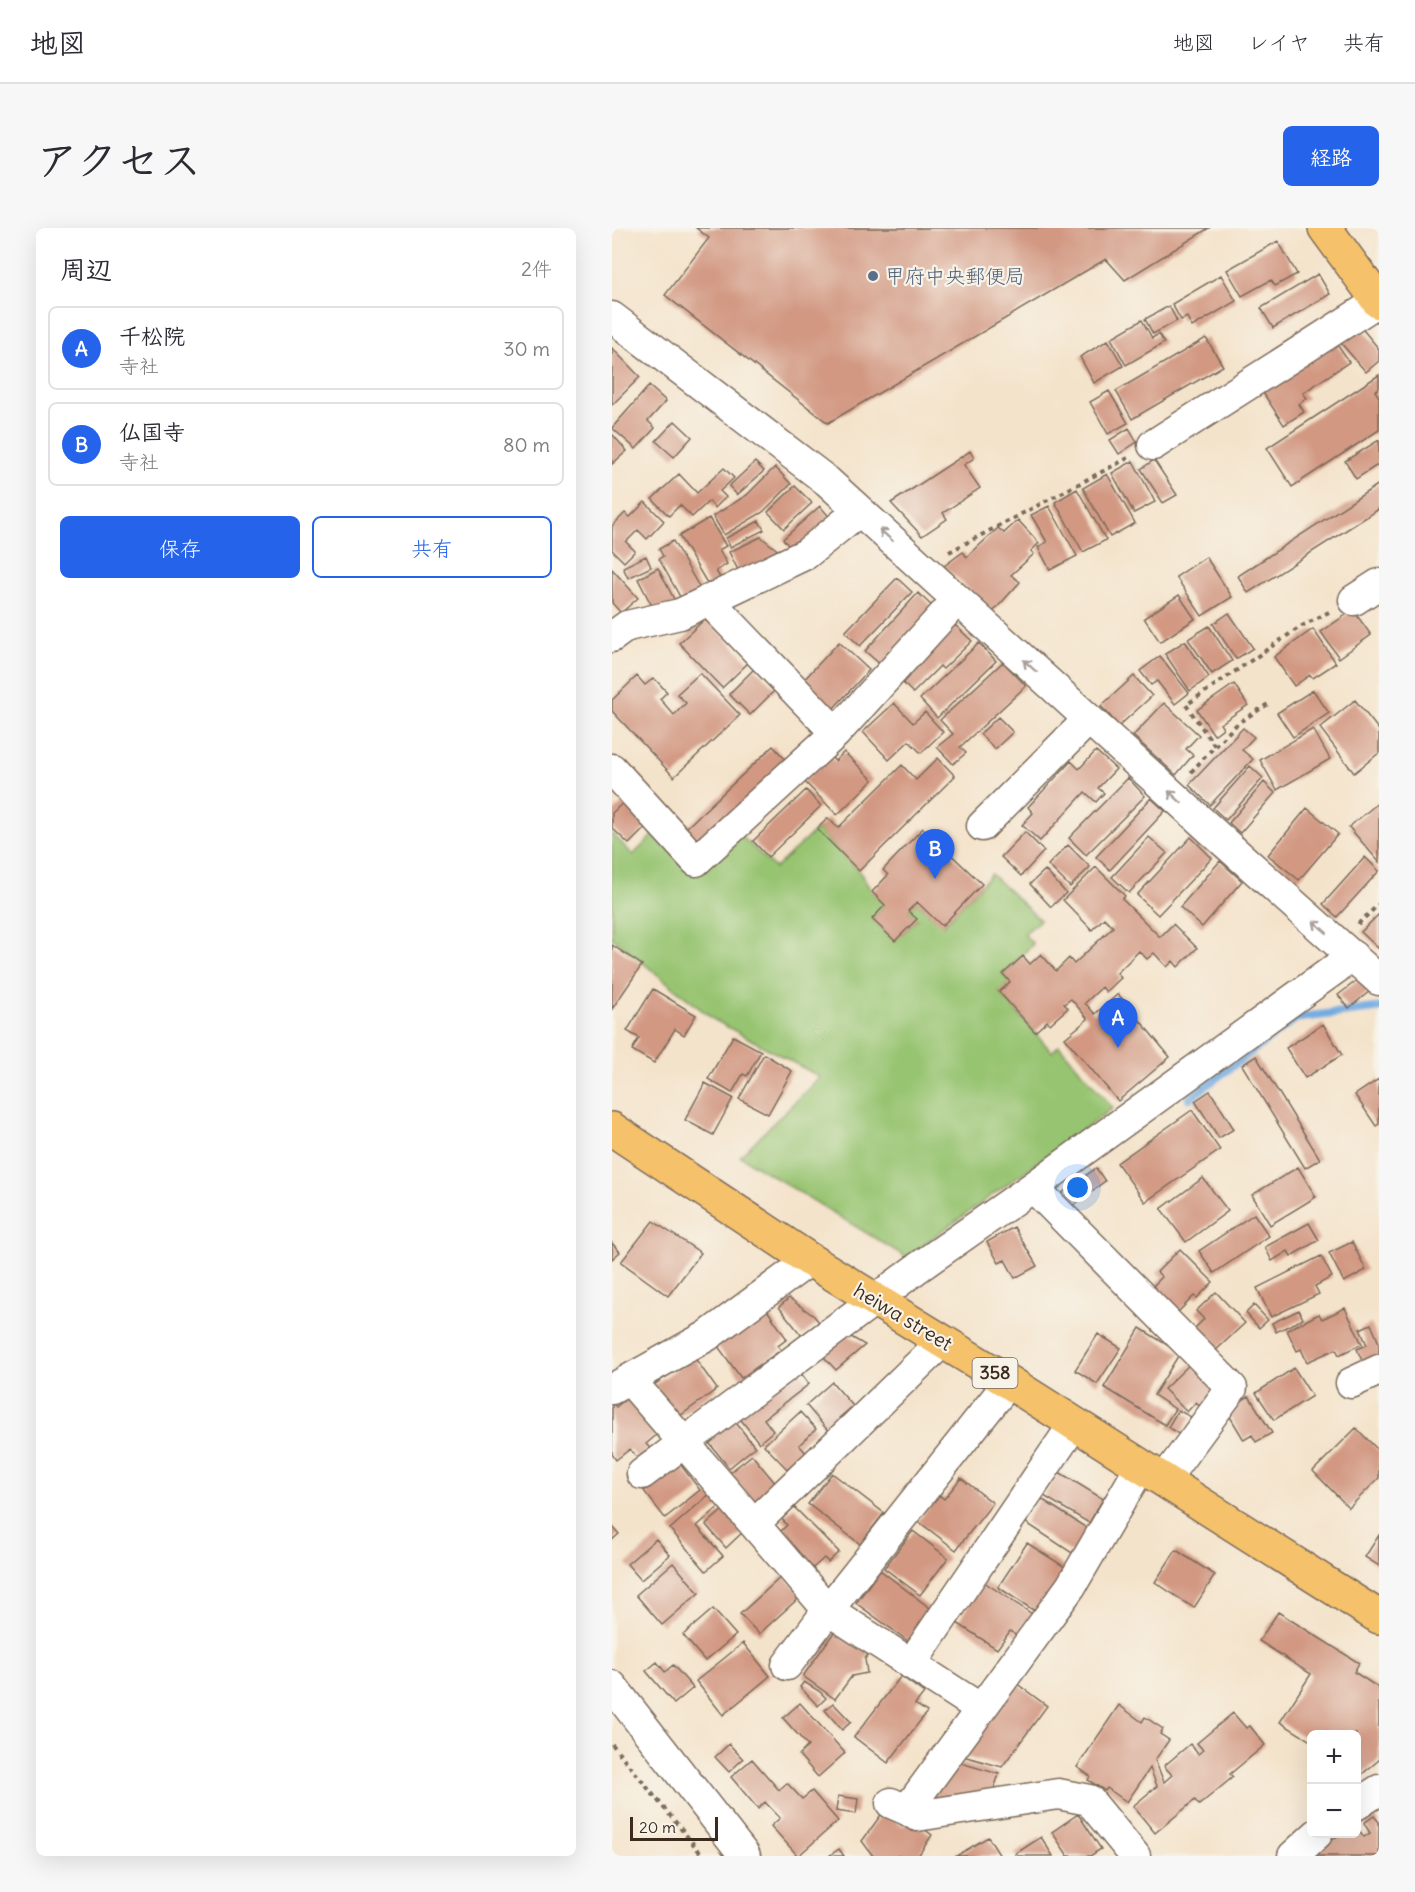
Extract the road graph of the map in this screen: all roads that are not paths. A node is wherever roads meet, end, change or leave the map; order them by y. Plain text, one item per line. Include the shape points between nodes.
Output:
1 (1325, 228) edge
2 (1379, 301) edge
3 (612, 317) edge
4 (1153, 445) road end
5 (859, 511) junction
6 (1379, 584) edge
7 (708, 600) junction
8 (957, 600) junction
9 (1354, 600) road end
10 (612, 637) edge
11 (1089, 719) junction
12 (836, 733) junction
13 (612, 769) edge
14 (982, 826) dead end
15 (1353, 956) junction
16 (1379, 980) edge
17 (612, 1129) edge
18 (1033, 1187) junction
19 (810, 1260) junction
20 (873, 1300) junction
21 (942, 1342) junction
22 (1379, 1370) edge
23 (1009, 1382) junction
24 (1351, 1383) dead end
25 (621, 1384) edge
26 (1074, 1424) junction
27 (683, 1443) junction
28 (1152, 1473) junction
29 (642, 1474) dead end
30 (754, 1524) junction
31 (828, 1610) junction
32 (1379, 1617) edge
33 (911, 1664) junction
34 (787, 1665) dead end
35 (612, 1686) edge
36 (981, 1709) junction
37 (1379, 1790) edge
38 (1361, 1802) edge
39 (1312, 1838) edge
40 (745, 1856) edge
41 (1135, 1856) edge
42 (1293, 1856) edge

1 - 2 main road
2 - 4 street
3 - 5 street via 827,482
5 - 7 street via 806,554
8 -> 5 street
6 - 9 street
7 - 10 street via 680,614 627,626
7 - 12 street
11 -> 8 street
8 - 12 street
11 - 14 street
15 -> 11 street
12 - 13 street via 696,861
15 - 16 street
15 - 18 street
17 - 19 main road, heiwa street / 358
18 - 20 street
18 - 28 street via 1232,1388
19 - 20 main road, heiwa street / 358
19 - 25 street via 707,1336
20 - 21 main road, heiwa street / 358
20 - 27 street
21 - 23 main road, heiwa street / 358
21 - 30 street
22 - 24 street
23 - 26 main road, heiwa street / 358
23 - 31 street
25 - 27 street
26 - 28 main road, heiwa street / 358
26 - 33 street
27 - 29 street
27 - 30 street
28 - 32 main road, heiwa street / 358
28 - 36 street
30 - 31 street
31 - 33 street
31 - 34 street
33 - 36 street
35 - 40 street
36 - 41 street via 898,1806 917,1816 1058,1794 1089,1800
37 - 38 street
39 - 42 street

